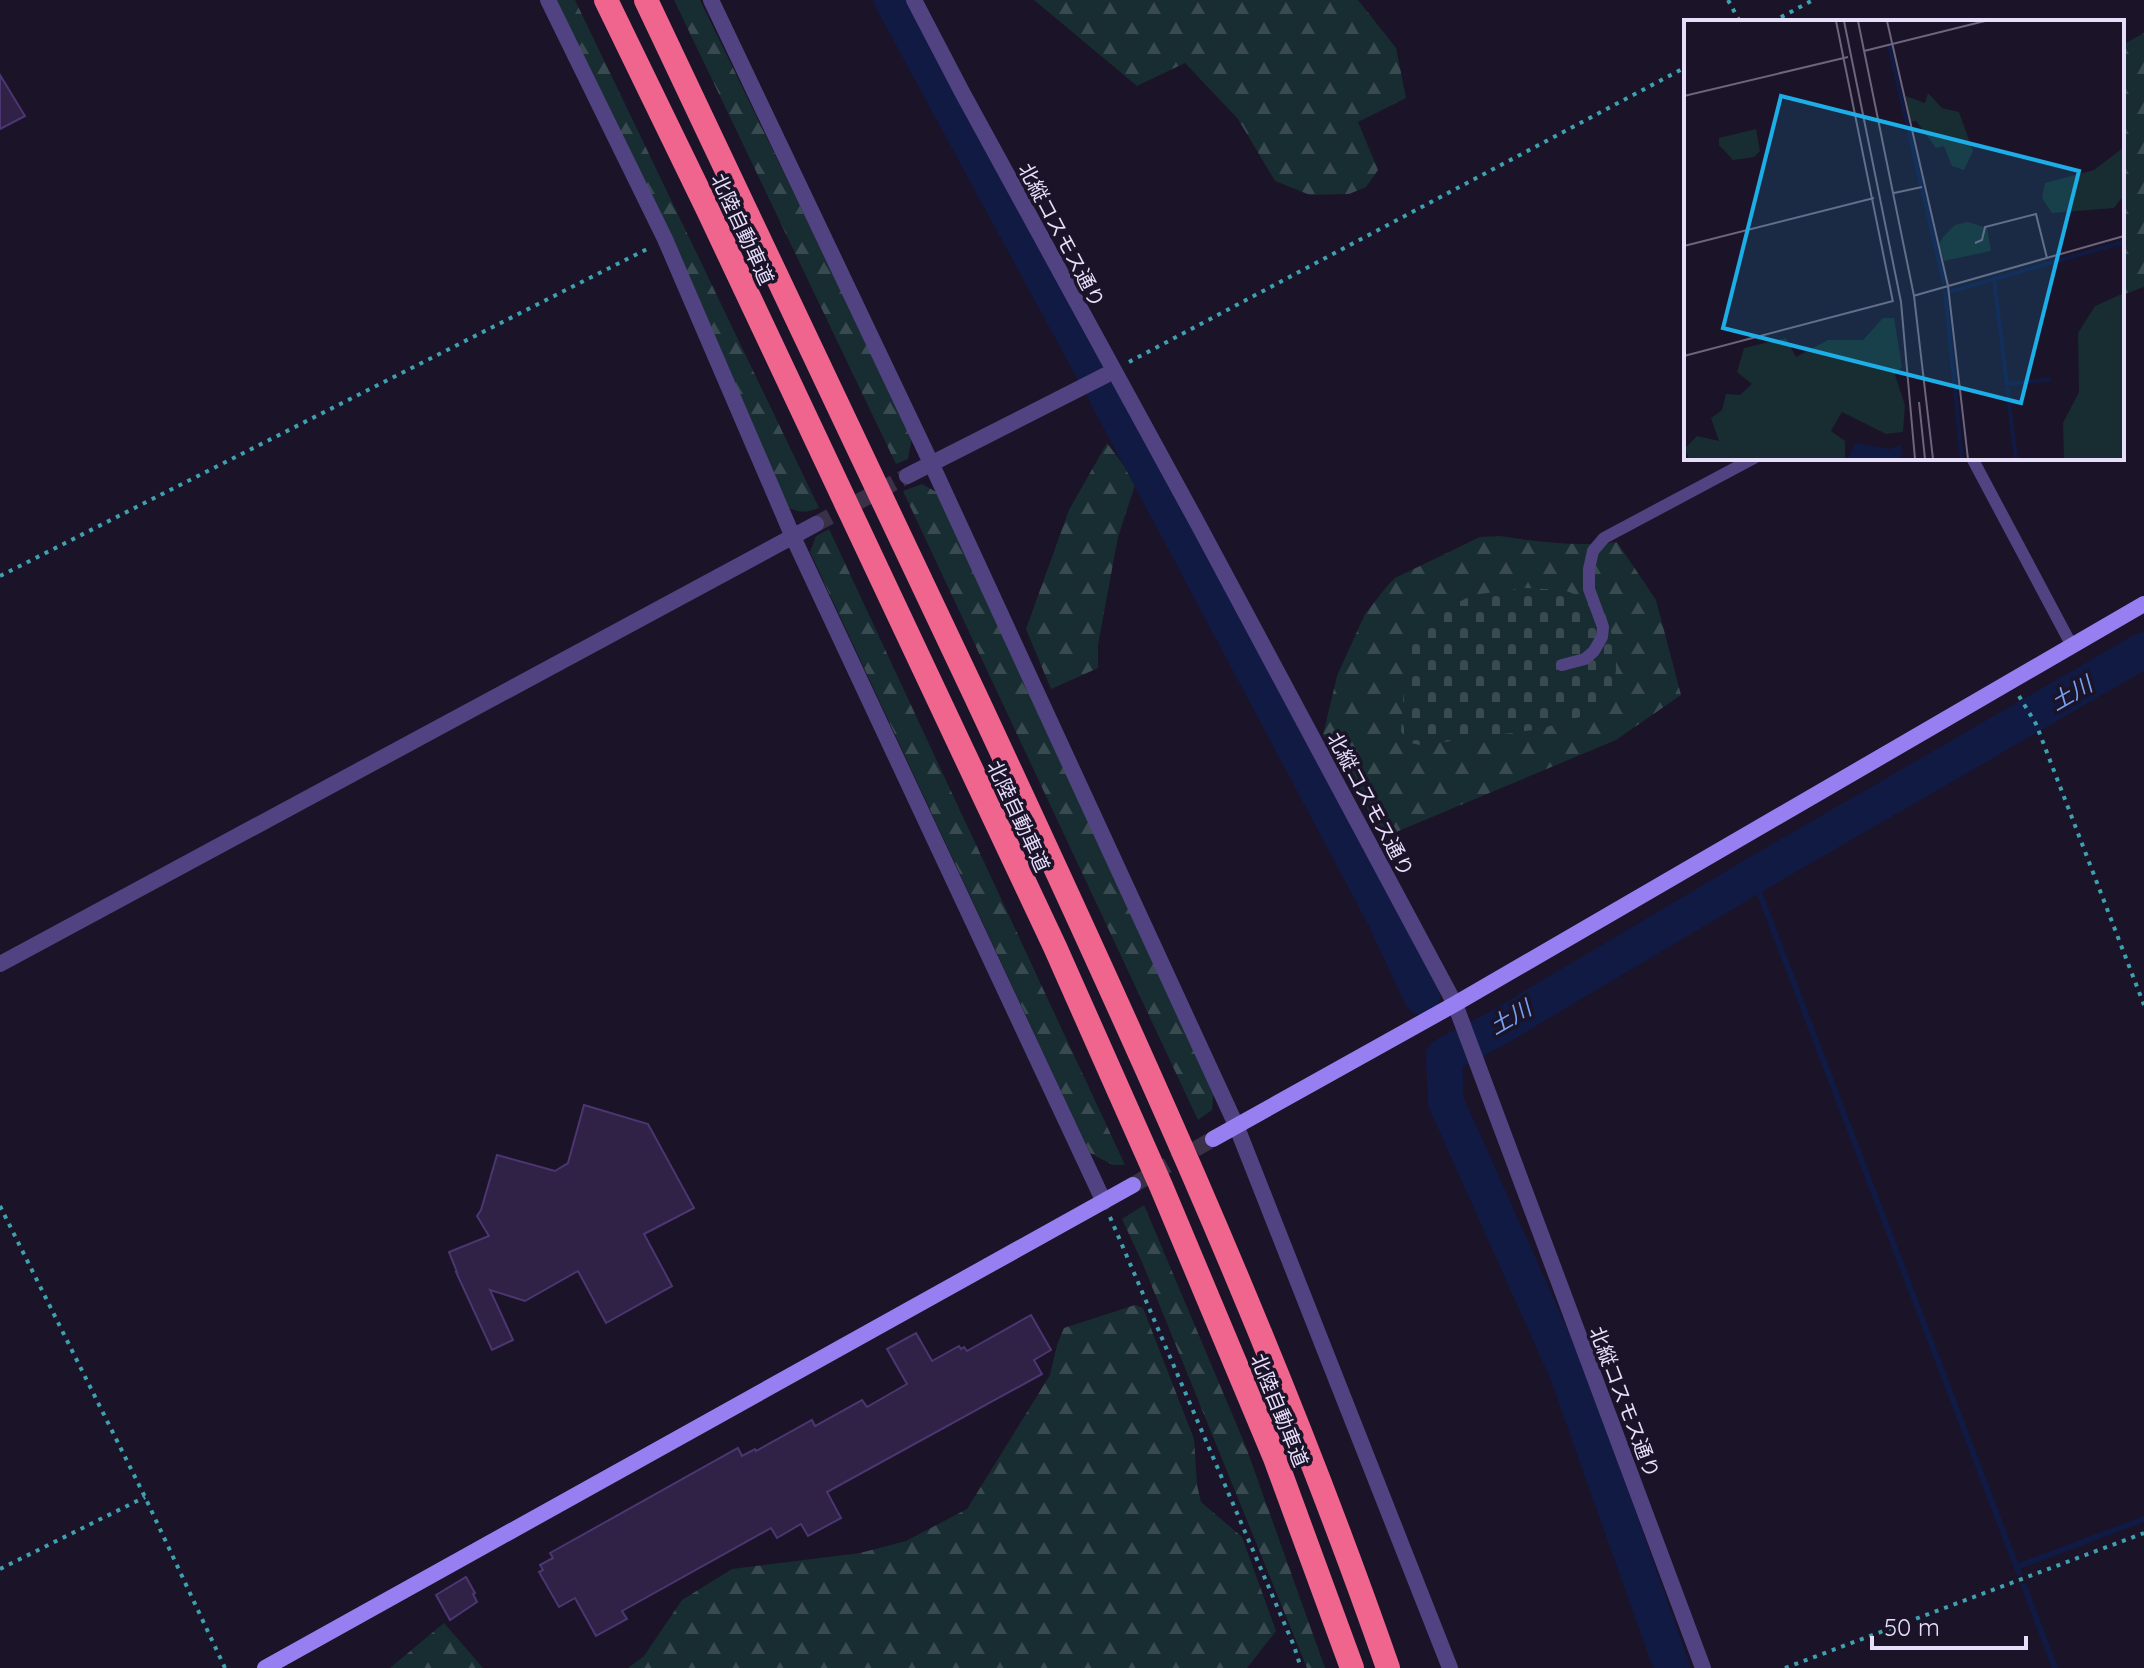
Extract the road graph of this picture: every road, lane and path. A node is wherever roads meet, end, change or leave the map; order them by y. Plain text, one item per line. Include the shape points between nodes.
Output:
1 (548, 0) edge
2 (606, 0) edge
3 (646, 0) edge
4 (711, 0) edge
5 (914, 0) edge
6 (1728, 0) edge
7 (1813, 0) edge
8 (1739, 20) edge
9 (1776, 20) edge
10 (1684, 68) edge
11 (665, 239) junction
12 (1109, 373) junction
13 (1750, 460) edge
14 (1973, 460) edge
15 (932, 465) junction
16 (907, 476) tunnel mouth
17 (816, 524) tunnel mouth
18 (793, 537) junction
19 (0, 576) edge
20 (2144, 604) edge
21 (2072, 646) junction
22 (1562, 665) dead end
23 (2016, 691) dead end
24 (0, 964) edge
25 (2144, 1005) edge
26 (1457, 1009) junction
27 (1236, 1125) junction
28 (1213, 1139) tunnel mouth
29 (1133, 1185) tunnel mouth
30 (1104, 1202) junction
31 (0, 1206) edge
32 (145, 1497) junction
33 (2144, 1533) edge
34 (0, 1569) edge
35 (225, 1668) edge
36 (265, 1668) edge
37 (1301, 1668) edge
38 (1352, 1668) edge
39 (1388, 1668) edge
40 (1450, 1668) edge
41 (1703, 1668) edge
42 (1785, 1668) edge

1 - 11 street
2 - 38 highway, 北陸自動車道 via 1067,975 1275,1458
3 - 39 highway, 北陸自動車道 via 1193,1170 1307,1446
4 - 15 street
5 - 12 street, 北縦コスモス通り
6 - 8 path
7 - 9 path
10 - 12 path
11 - 18 street
11 - 19 path
12 - 15 street
12 - 26 street, 北縦コスモス通り via 1198,524
13 - 22 lane via 1604,538 1593,551 1589,569 1602,637 1585,659
14 - 21 lane
15 - 16 street
15 - 27 street
17 - 18 street
18 - 24 street
18 - 30 street
20 - 21 street
21 - 26 street
23 - 25 path via 2036,724
26 - 27 street
26 - 41 street, 北縦コスモス通り
27 - 28 street
27 - 40 street
29 - 30 street
30 - 36 street
30 - 37 path
31 - 32 path
32 - 34 path
32 - 35 path
33 - 42 path

